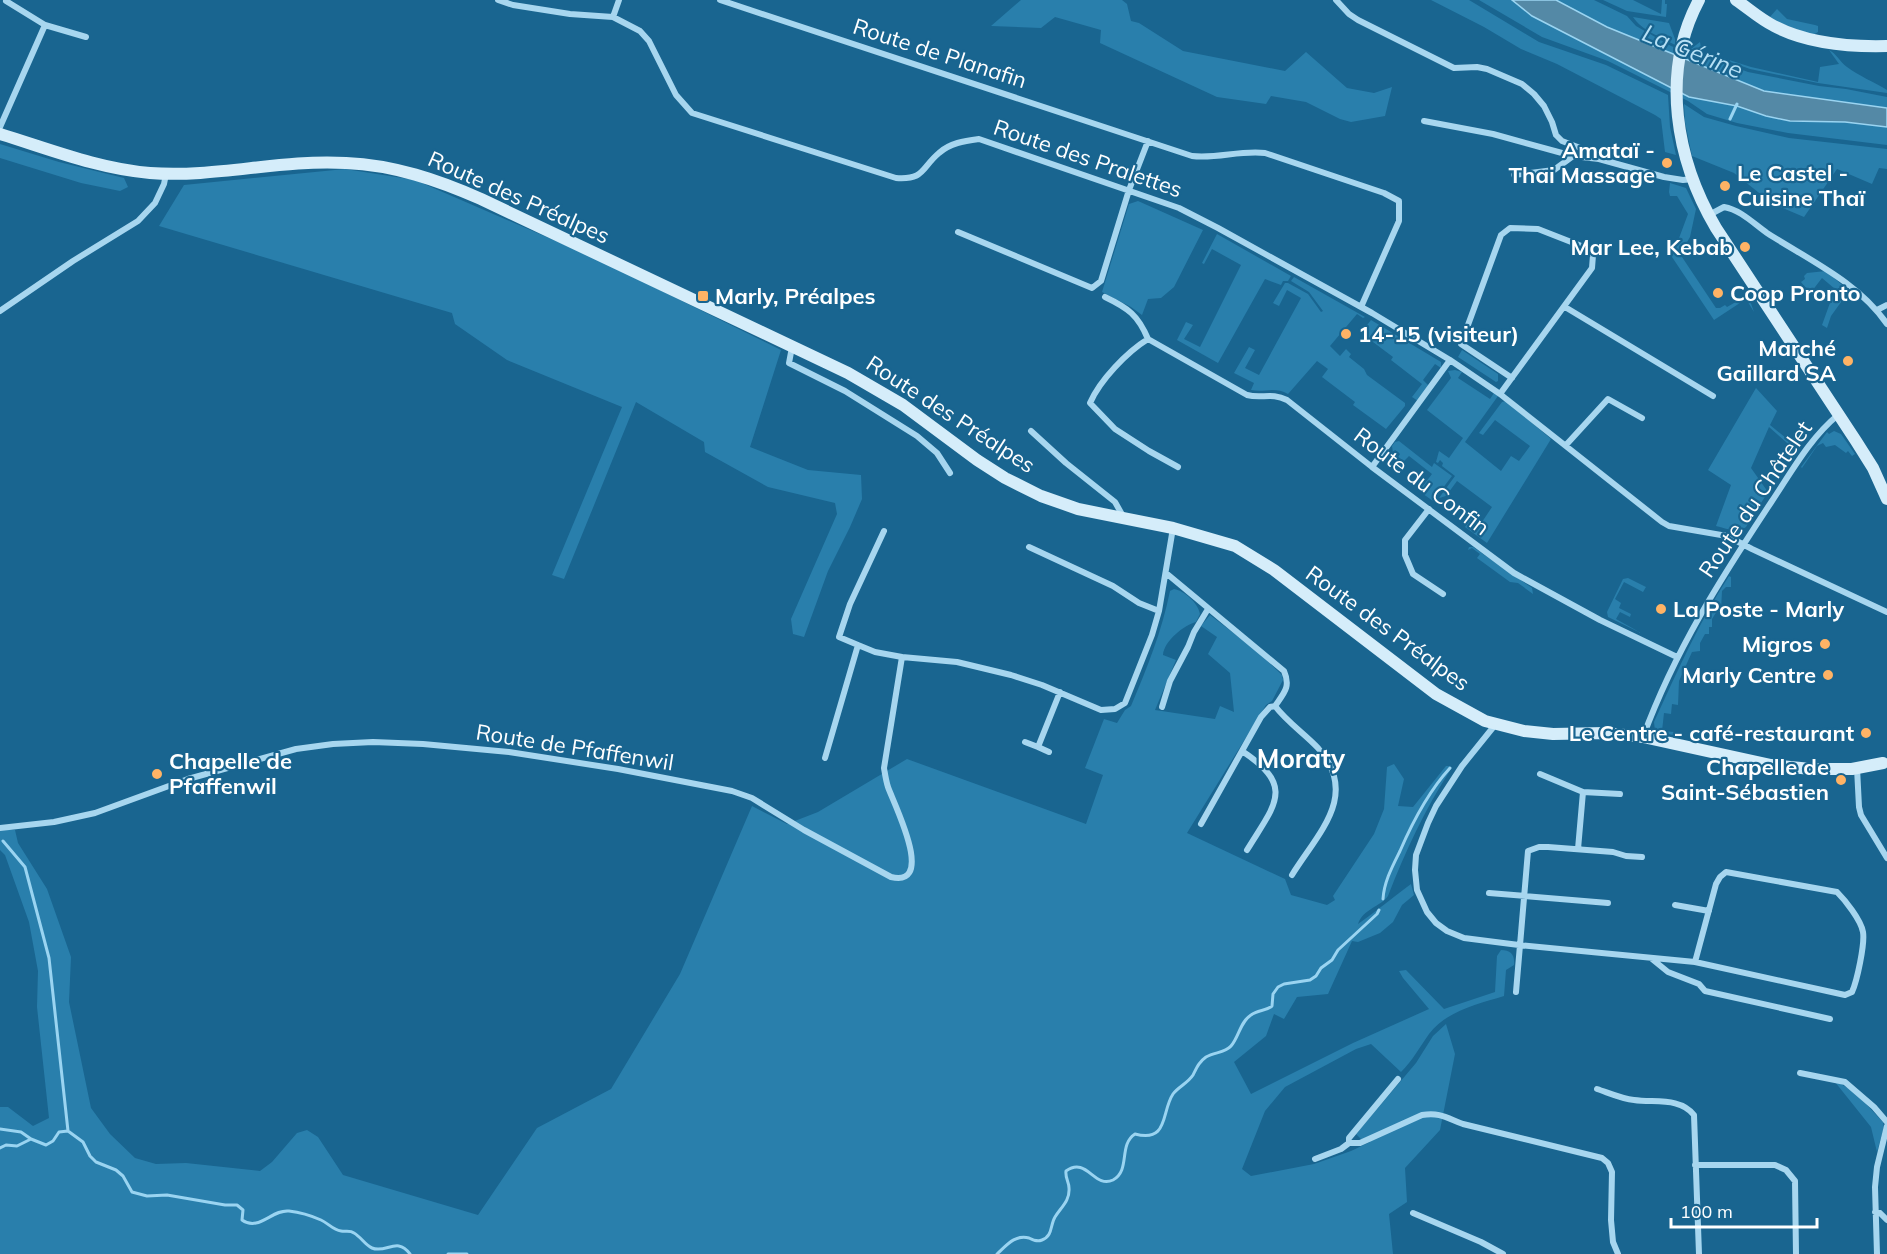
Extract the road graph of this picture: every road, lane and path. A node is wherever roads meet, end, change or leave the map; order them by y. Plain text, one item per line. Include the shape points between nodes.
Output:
1 (498, 0) edge
2 (619, 0) edge
3 (720, 0) edge
4 (1336, 0) edge
5 (1699, 0) edge
6 (1736, 0) edge
7 (6, 1) edge
8 (1748, 5) edge
9 (613, 17) junction
10 (45, 25) junction
11 (86, 37) dead end
12 (1887, 46) edge
13 (1424, 120) dead end
14 (0, 127) edge
15 (0, 134) edge
16 (1148, 141) junction
17 (1573, 156) junction
18 (1599, 159) junction
19 (166, 173) junction
20 (1514, 175) dead end
21 (1693, 180) junction
22 (1129, 190) junction
23 (1709, 215) junction
24 (958, 232) dead end
25 (1105, 297) dead end
26 (1887, 305) edge
27 (1360, 307) junction
28 (1565, 307) junction
29 (1877, 310) junction
30 (0, 311) edge
31 (1887, 324) edge
32 (1148, 339) junction
33 (793, 346) junction
34 (1450, 360) junction
35 (1512, 378) junction
36 (1500, 394) junction
37 (1713, 396) dead end
38 (1839, 414) junction
39 (1642, 418) dead end
40 (1031, 430) dead end
41 (1566, 446) junction
42 (1178, 467) dead end
43 (1372, 467) junction
44 (950, 473) dead end
45 (1886, 490) edge
46 (1429, 509) junction
47 (1125, 518) junction
48 (1173, 528) junction
49 (884, 531) dead end
50 (1743, 544) junction
51 (1029, 547) dead end
52 (1166, 573) junction
53 (1443, 594) dead end
54 (1208, 609) junction
55 (1159, 611) junction
56 (1887, 612) edge
57 (858, 645) junction
58 (902, 657) junction
59 (1677, 657) junction
60 (1060, 692) junction
61 (1275, 706) junction
62 (1162, 707) dead end
63 (1495, 725) junction
64 (1643, 736) junction
65 (1025, 742) dead end
66 (1038, 747) junction
67 (1242, 751) junction
68 (1049, 752) dead end
69 (825, 758) dead end
70 (1886, 762) edge
71 (1857, 768) junction
72 (1540, 774) dead end
73 (1583, 792) junction
74 (1620, 794) dead end
75 (1201, 824) dead end
76 (0, 828) edge
77 (1578, 849) junction
78 (1247, 850) dead end
79 (1642, 857) dead end
80 (1887, 858) edge
81 (1292, 875) dead end
82 (1489, 893) dead end
83 (1523, 896) junction
84 (1608, 903) dead end
85 (1675, 905) dead end
86 (1709, 911) junction
87 (1519, 945) junction
88 (1652, 959) junction
89 (1695, 962) junction
90 (1516, 992) dead end
91 (1830, 1019) dead end
92 (1800, 1073) dead end
93 (1398, 1079) dead end
94 (1597, 1089) dead end
95 (1887, 1124) edge
96 (1349, 1143) junction
97 (1315, 1159) dead end
98 (1695, 1165) junction
99 (1875, 1212) junction
100 (1413, 1213) dead end
101 (1887, 1220) edge
102 (1503, 1254) edge
103 (1618, 1254) edge
104 (1699, 1254) edge
105 (1796, 1254) edge
106 (1877, 1254) edge

1 - 9 street, Route des Pralettes via 570,14
2 - 9 street
3 - 16 street, Route de Planafin
4 - 18 street via 1358,20 1454,68 1487,69 1522,84 1544,106 1556,135
5 - 21 main road via 1683,41 1676,105
6 - 8 main road
7 - 10 street
8 - 12 main road via 1773,26 1800,37 1834,44
9 - 22 street, Route des Pralettes via 649,40 676,95 692,113 896,178 910,179 922,173 939,153 956,142 979,139
10 - 11 street
10 - 14 street
13 - 17 street
15 - 19 main road, Route des Préalpes via 109,166
16 - 22 street
16 - 27 street, Route de Planafin via 1207,158 1251,151 1265,153 1399,201 1399,221
17 - 18 street
17 - 20 street via 1554,170
18 - 21 street via 1664,177
19 - 30 street via 154,203 138,221
19 - 33 main road, Route des Préalpes via 344,162 423,176 482,199
21 - 23 main road
22 - 24 street via 1101,281 1092,288
22 - 27 street, Route des Pralettes via 1209,223
23 - 29 street via 1724,207 1739,212 1832,271
23 - 38 main road
25 - 32 street, Route du Confin via 1126,307 1141,322
26 - 29 street
27 - 34 street, Route des Pralettes
28 - 35 street
28 - 35 street via 1592,268 1593,255 1584,247 1538,229 1510,228 1502,235 1461,344
28 - 37 street
29 - 31 street
32 - 42 street via 1134,348 1095,391 1090,403 1115,429
32 - 43 street, Route du Confin via 1247,395 1271,394 1287,400
33 - 44 street, Route des Préalpes via 789,363 845,391 917,436 937,453
33 - 47 main road, Route des Préalpes via 903,405 1005,478 1078,509
34 - 36 street, Route des Pralettes
34 - 43 street
35 - 36 street
36 - 41 street, Route des Pralettes
38 - 45 main road
38 - 50 street, Route du Châtelet via 1805,450
39 - 41 street via 1608,399
40 - 47 street, Route des Préalpes via 1115,502
41 - 50 street, Route des Pralettes via 1669,526 1724,534
43 - 46 street, Route du Confin
46 - 53 street via 1405,540 1405,555 1413,574
46 - 59 street, Route du Confin via 1514,573
47 - 48 main road, Route des Préalpes
48 - 52 street
48 - 63 main road, Route des Préalpes via 1235,546 1274,570 1436,694
49 - 57 street via 839,637
50 - 56 street, Route des Pralettes
50 - 59 street, Route du Châtelet
51 - 55 street
52 - 54 street
52 - 55 street
54 - 61 street via 1284,671 1287,687
54 - 62 street via 1170,681
55 - 60 street via 1125,703 1101,710
57 - 58 street
57 - 69 street
58 - 60 street via 957,662
58 - 76 street, Route de Pfaffenwil via 884,768 911,847 912,866 902,878 891,877 752,798 732,791 509,752 423,744 373,742 297,749 188,779 95,813
59 - 64 street, Route du Châtelet
60 - 66 street
61 - 67 street via 1261,717
61 - 81 street via 1318,748 1336,779 1332,812
63 - 64 main road, Route des Préalpes via 1553,734
63 - 87 street via 1436,806 1416,855 1415,880 1427,912 1447,931 1464,938
64 - 71 main road, Route des Préalpes via 1771,765 1825,770
65 - 66 street
66 - 68 street
67 - 75 street
67 - 78 street via 1268,770 1276,784 1270,811
70 - 71 main road, Route des Préalpes
71 - 80 street via 1861,815
72 - 73 street
73 - 74 street
73 - 77 street
77 - 79 street
77 - 83 street via 1539,847 1528,851
82 - 83 street
83 - 84 street
83 - 87 street
85 - 86 street
86 - 89 street
86 - 89 street via 1716,884 1726,872 1837,892 1863,930 1855,985 1845,995
87 - 88 street
87 - 90 street
88 - 89 street
88 - 91 street via 1705,991
92 - 95 street via 1845,1082
93 - 96 street via 1349,1138
94 - 98 street via 1633,1100 1681,1103 1689,1109 1694,1115
95 - 99 street via 1877,1167
96 - 97 street
96 - 103 street via 1359,1143 1432,1113 1602,1158 1612,1172 1611,1220
98 - 104 street
98 - 105 street via 1775,1165 1786,1170 1795,1181
99 - 101 street
99 - 106 street
100 - 102 street

